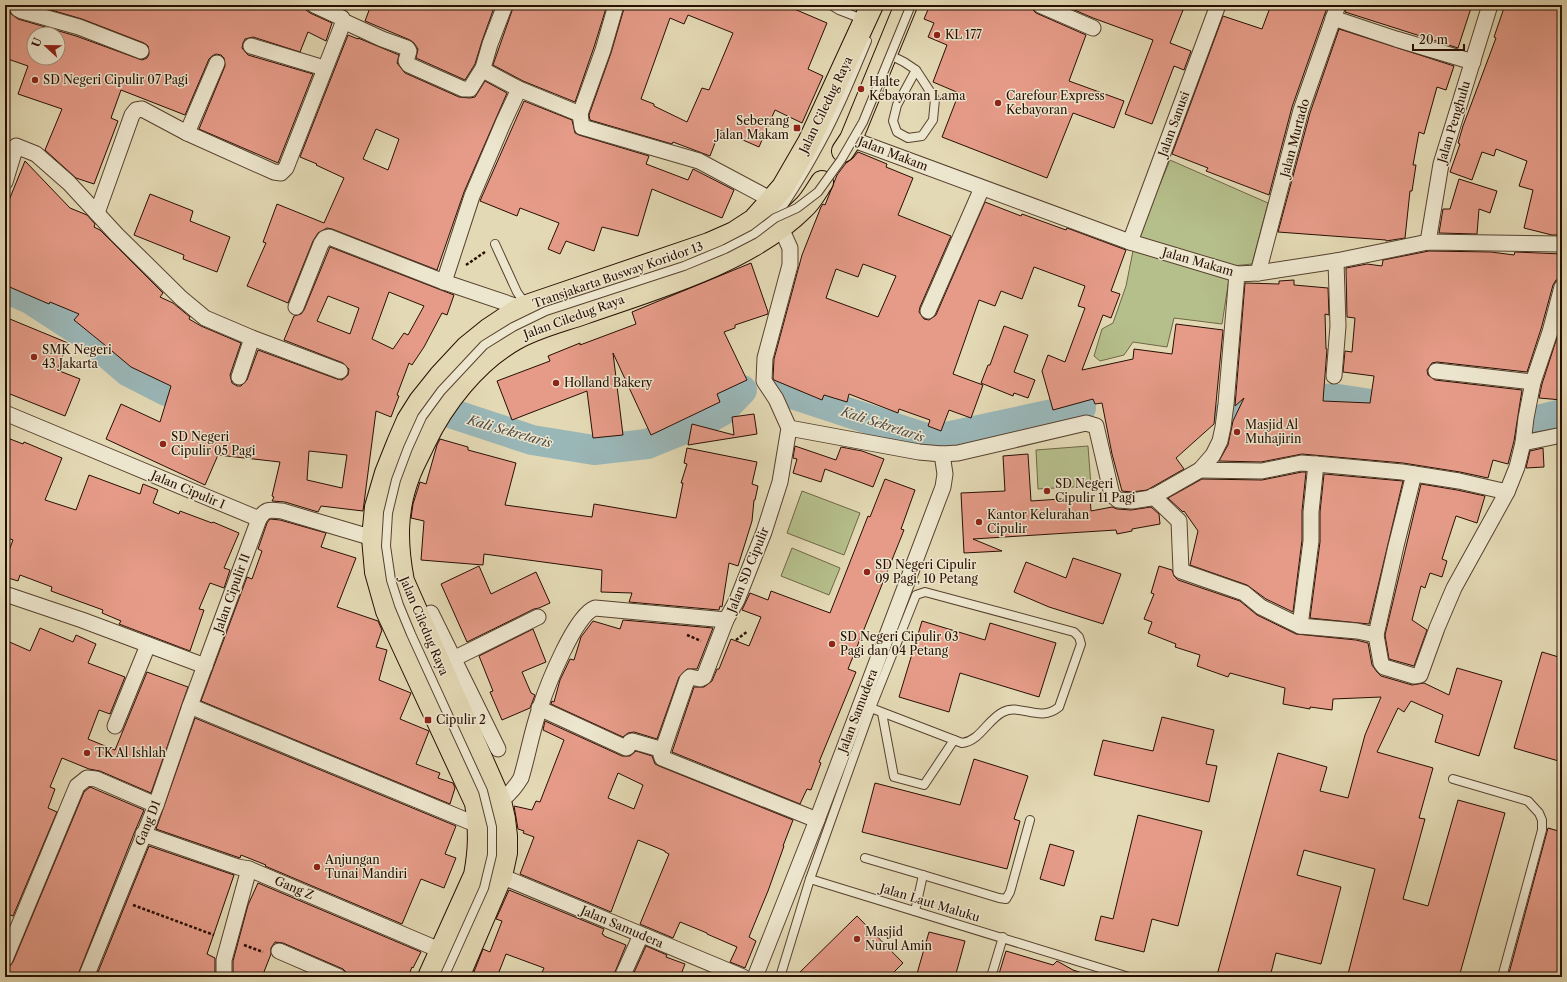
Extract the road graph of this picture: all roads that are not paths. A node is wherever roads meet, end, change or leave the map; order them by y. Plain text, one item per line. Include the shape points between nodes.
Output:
1 (16, 5) edge
2 (314, 5) edge
3 (505, 5) edge
4 (616, 5) edge
5 (831, 5) edge
6 (906, 5) edge
7 (911, 5) edge
8 (1040, 5) edge
9 (1218, 5) edge
10 (1490, 5) edge
11 (840, 8) edge
12 (1335, 11) edge
13 (869, 20) edge
14 (343, 21) junction
15 (1093, 28) dead end
16 (251, 46) dead end
17 (141, 51) dead end
18 (886, 53) junction
19 (1473, 62) junction
20 (217, 63) dead end
21 (324, 68) junction
22 (483, 68) junction
23 (916, 70) junction
24 (519, 89) junction
25 (580, 114) junction
26 (187, 133) junction
27 (851, 139) junction
28 (5, 182) edge
29 (982, 188) junction
30 (97, 213) junction
31 (776, 215) junction
32 (1130, 242) junction
33 (1428, 242) junction
34 (495, 244) dead end
35 (1562, 244) edge
36 (1336, 261) junction
37 (1258, 273) junction
38 (1237, 274) junction
39 (444, 282) junction
40 (1562, 287) edge
41 (524, 306) junction
42 (296, 307) dead end
43 (928, 311) dead end
44 (252, 338) junction
45 (1436, 370) dead end
46 (340, 372) dead end
47 (1334, 376) dead end
48 (239, 377) dead end
49 (1533, 382) junction
50 (5, 413) edge
51 (789, 428) junction
52 (1562, 436) edge
53 (1523, 444) junction
54 (942, 454) junction
55 (1316, 464) junction
56 (1200, 470) junction
57 (1414, 474) junction
58 (1507, 492) junction
59 (1153, 496) junction
60 (259, 519) junction
61 (373, 538) junction
62 (5, 594) edge
63 (431, 613) dead end
64 (538, 617) dead end
65 (726, 620) junction
66 (1300, 626) junction
67 (1376, 635) junction
68 (148, 644) junction
69 (447, 663) junction
70 (205, 666) junction
71 (417, 677) junction
72 (190, 706) junction
73 (539, 708) junction
74 (871, 708) junction
75 (882, 712) junction
76 (115, 726) dead end
77 (954, 740) junction
78 (498, 749) dead end
79 (663, 750) junction
80 (1453, 778) dead end
81 (500, 801) junction
82 (156, 805) junction
83 (817, 820) junction
84 (1030, 820) dead end
85 (480, 826) junction
86 (143, 834) junction
87 (865, 858) dead end
88 (249, 869) junction
89 (923, 875) junction
90 (501, 876) junction
91 (810, 879) junction
92 (915, 911) junction
93 (641, 935) junction
94 (1003, 937) junction
95 (279, 950) dead end
96 (442, 951) junction
97 (5, 959) edge
98 (462, 969) edge
99 (1124, 976) edge
100 (86, 977) edge
101 (224, 977) edge
102 (340, 977) edge
103 (429, 977) edge
104 (444, 977) edge
105 (622, 977) edge
106 (743, 977) edge
107 (755, 977) edge
108 (780, 977) edge
109 (991, 977) edge
110 (1502, 977) edge

1 - 17 street via 22,11 79,27
2 - 14 street via 342,18
3 - 22 street
4 - 25 street
5 - 11 lane
6 - 18 main road, Jalan Ciledug Raya
7 - 31 lane, Transjakarta Busway Koridor 13, bridge via 863,122 841,160 818,192 797,208
8 - 15 street
9 - 32 street, Jalan Sanusi
10 - 19 street, Jalan Penghulu
11 - 13 lane
12 - 19 street via 1396,39
12 - 37 street, Jalan Murtado via 1301,110
13 - 31 main road, Jalan Ciledug Raya via 810,142 783,187
14 - 21 street
14 - 22 street via 407,48 409,51 406,61 409,64 463,89 470,89
16 - 21 street
18 - 23 lane
18 - 27 main road, Jalan Ciledug Raya
19 - 33 street, Jalan Penghulu via 1441,164
20 - 26 street
21 - 26 street via 286,168 281,173
22 - 24 street
23 - 23 lane via 935,99 933,120 922,136 908,138 897,132 893,121 897,105
24 - 25 street
24 - 39 street via 472,196
25 - 31 street via 582,127 698,161
26 - 30 street via 142,109 136,110
27 - 29 street, Jalan Makam
27 - 31 main road, Jalan Ciledug Raya via 805,207
28 - 30 street via 16,146 36,154 69,183
29 - 32 street, Jalan Makam
29 - 43 street
30 - 44 street via 181,298 205,318
31 - 41 main road, Jalan Ciledug Raya via 754,220 734,233 708,244
31 - 51 street via 790,248 790,266 765,358 764,381 776,399
31 - 69 main road, Jalan Ciledug Raya via 727,260 515,339 489,358 463,384 431,429 409,475 400,505 398,526 398,554 403,581
31 - 104 lane, Transjakarta Busway Koridor 13, bridge via 754,234 719,252 546,311 484,345 441,391 422,417 408,448 396,480 388,513 386,546 391,580 405,619 483,792 492,827 492,855 484,888
32 - 38 street, Jalan Makam
33 - 35 street, Jalan Makam
33 - 36 street, Jalan Makam
34 - 41 lane
36 - 37 street, Jalan Makam
36 - 47 street via 1338,326
37 - 38 street, Jalan Makam
38 - 56 street via 1223,427 1213,455
39 - 41 street
39 - 42 street via 325,238
40 - 49 street
41 - 61 main road, Jalan Ciledug Raya via 488,330 467,348 420,401 408,420 386,473 376,507
44 - 46 street
44 - 48 street
45 - 49 street
49 - 53 street
50 - 60 street, Jalan Cipulir I
51 - 54 street
51 - 65 street, Jalan SD Cipulir via 780,482 764,532 737,600
52 - 53 street
53 - 58 street
54 - 59 street via 958,453 1086,423 1096,426 1112,495 1118,500 1132,501
54 - 83 street, Jalan Samudera via 945,474 943,487
55 - 56 street via 1262,471
55 - 57 street
55 - 66 street via 1311,541
56 - 59 street
57 - 58 street
57 - 67 street
58 - 67 street via 1454,588 1420,675 1414,676 1384,667
59 - 66 street via 1179,521 1181,571 1244,593 1261,607
60 - 61 street via 263,512 282,511
60 - 70 street, Jalan Cipulir II
61 - 71 main road, Jalan Ciledug Raya via 376,572 387,611
62 - 68 street
63 - 69 street
64 - 69 street
65 - 73 street, Jalan SD Cipulir via 595,608 590,610 582,618 561,655
65 - 79 street via 704,677 690,677 688,680
66 - 67 street
68 - 70 street
68 - 76 street
69 - 71 street
69 - 78 street
69 - 81 main road, Jalan Ciledug Raya
70 - 72 street, Gang D1
71 - 85 main road, Jalan Ciledug Raya via 476,803
72 - 82 street, Gang D1
72 - 85 street
73 - 79 street via 626,748 632,741
73 - 81 street, Jalan SD Cipulir via 521,778 508,796
74 - 75 lane
74 - 77 lane via 916,595 920,593 925,592 1074,632 1079,637 1081,644 1059,707 1053,712 1045,714 1009,710 1002,712 970,742
74 - 91 lane
75 - 77 lane
75 - 77 lane via 894,777 924,786
79 - 83 street via 662,758
80 - 110 lane via 1528,801 1542,820 1542,830
81 - 90 main road, Jalan Ciledug Raya via 506,836 506,853
82 - 86 street, Gang D1
82 - 97 street via 96,779 87,778 77,786
83 - 107 street, Jalan Samudera
84 - 89 lane via 1006,899
85 - 96 main road, Jalan Ciledug Raya via 475,874
86 - 88 street, Gang Z
86 - 100 street, Gang D1
87 - 89 lane
88 - 96 street, Gang Z
88 - 101 street via 224,960
89 - 92 lane
90 - 93 street, Jalan Samudera
90 - 98 main road, Jalan Ciledug Raya
91 - 92 lane, Jalan Laut Maluku
91 - 108 lane
92 - 94 lane, Jalan Laut Maluku
93 - 105 street
93 - 106 street, Jalan Samudera
94 - 99 lane, Jalan Laut Maluku
94 - 109 lane
95 - 102 street
96 - 98 street, Gang Z
96 - 103 main road, Jalan Ciledug Raya

